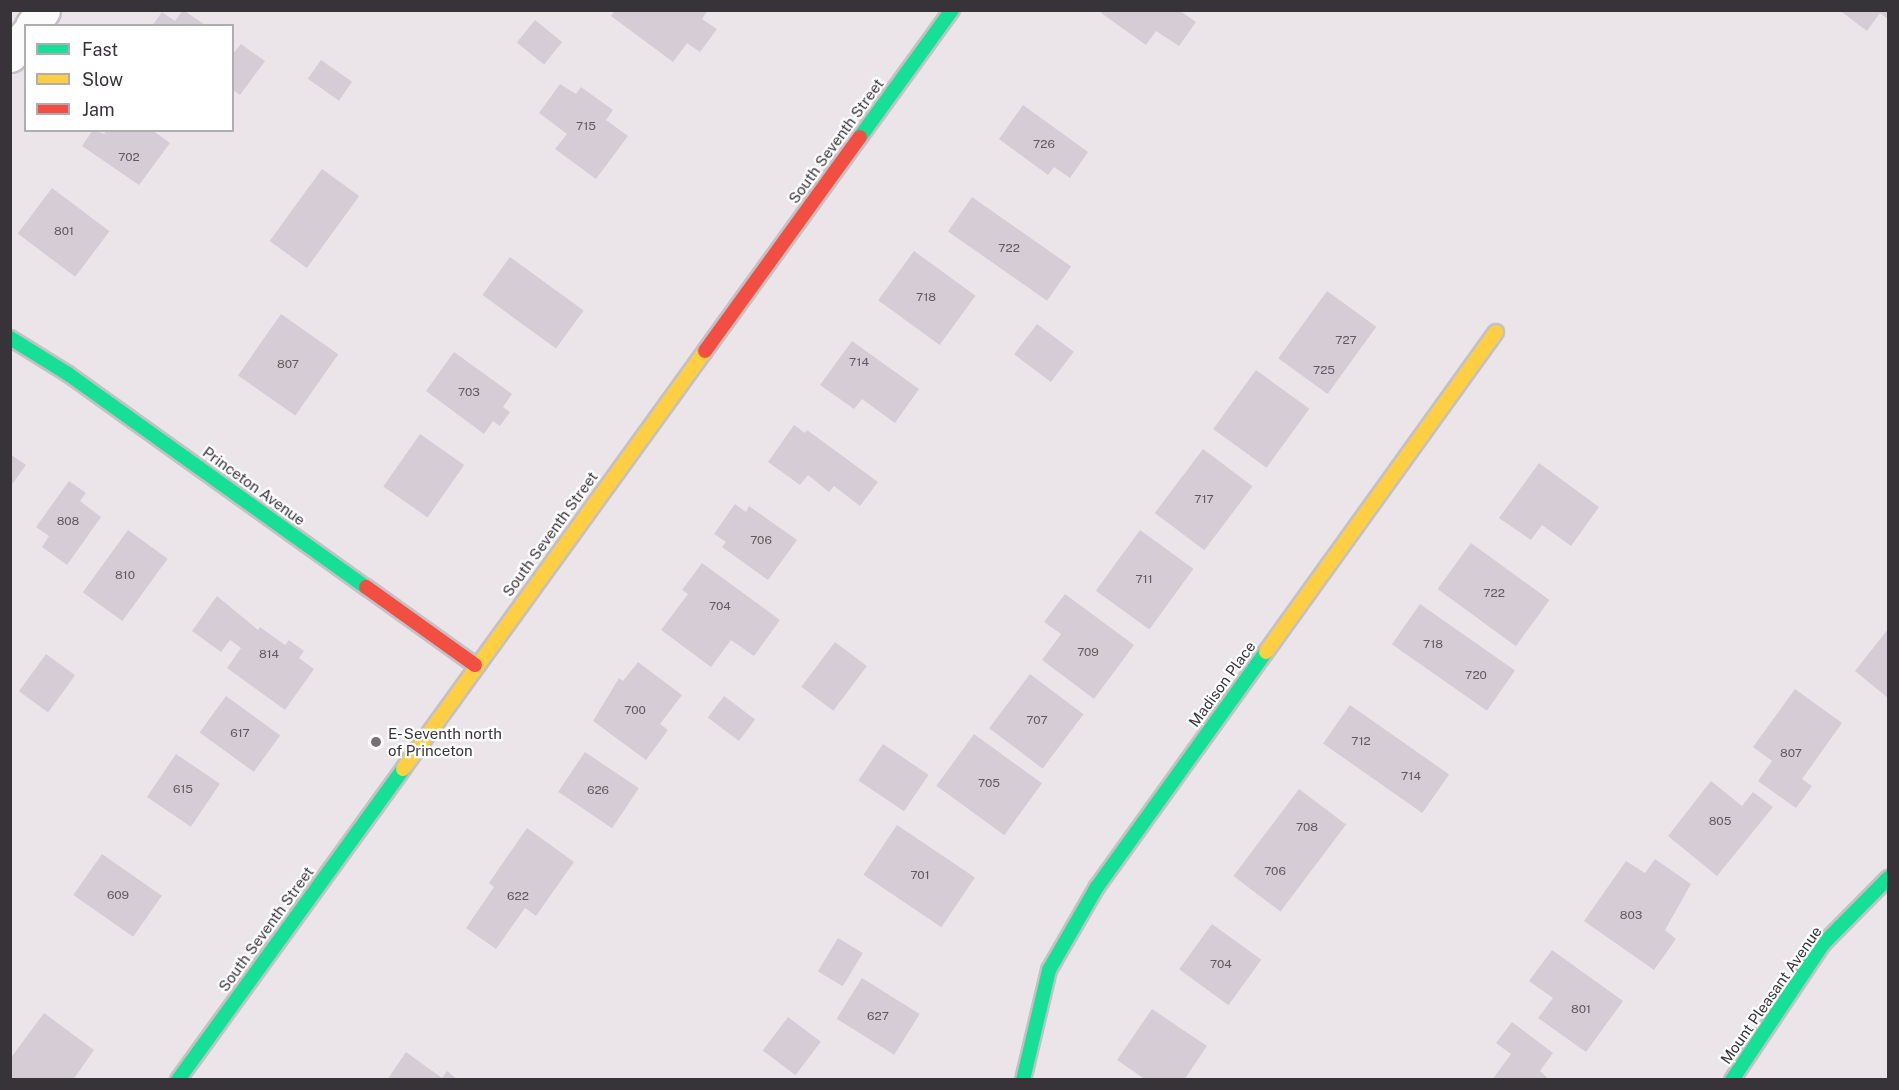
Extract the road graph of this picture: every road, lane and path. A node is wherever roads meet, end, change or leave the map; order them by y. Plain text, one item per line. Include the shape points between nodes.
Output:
1 (43, 10) edge
2 (952, 10) edge
3 (33, 24) edge
4 (24, 38) edge
5 (10, 55) edge
6 (1496, 332) dead end
7 (10, 338) edge
8 (475, 665) junction
9 (1888, 878) edge
10 (178, 1080) edge
11 (1023, 1080) edge
12 (1732, 1080) edge

1 - 3 street
2 - 8 street, South Seventh Street
4 - 5 street
6 - 11 street, Madison Place via 1097,887 1049,970
7 - 8 street, Princeton Avenue via 68,374
8 - 10 street, South Seventh Street
9 - 12 street, Mount Pleasant Avenue via 1823,944

